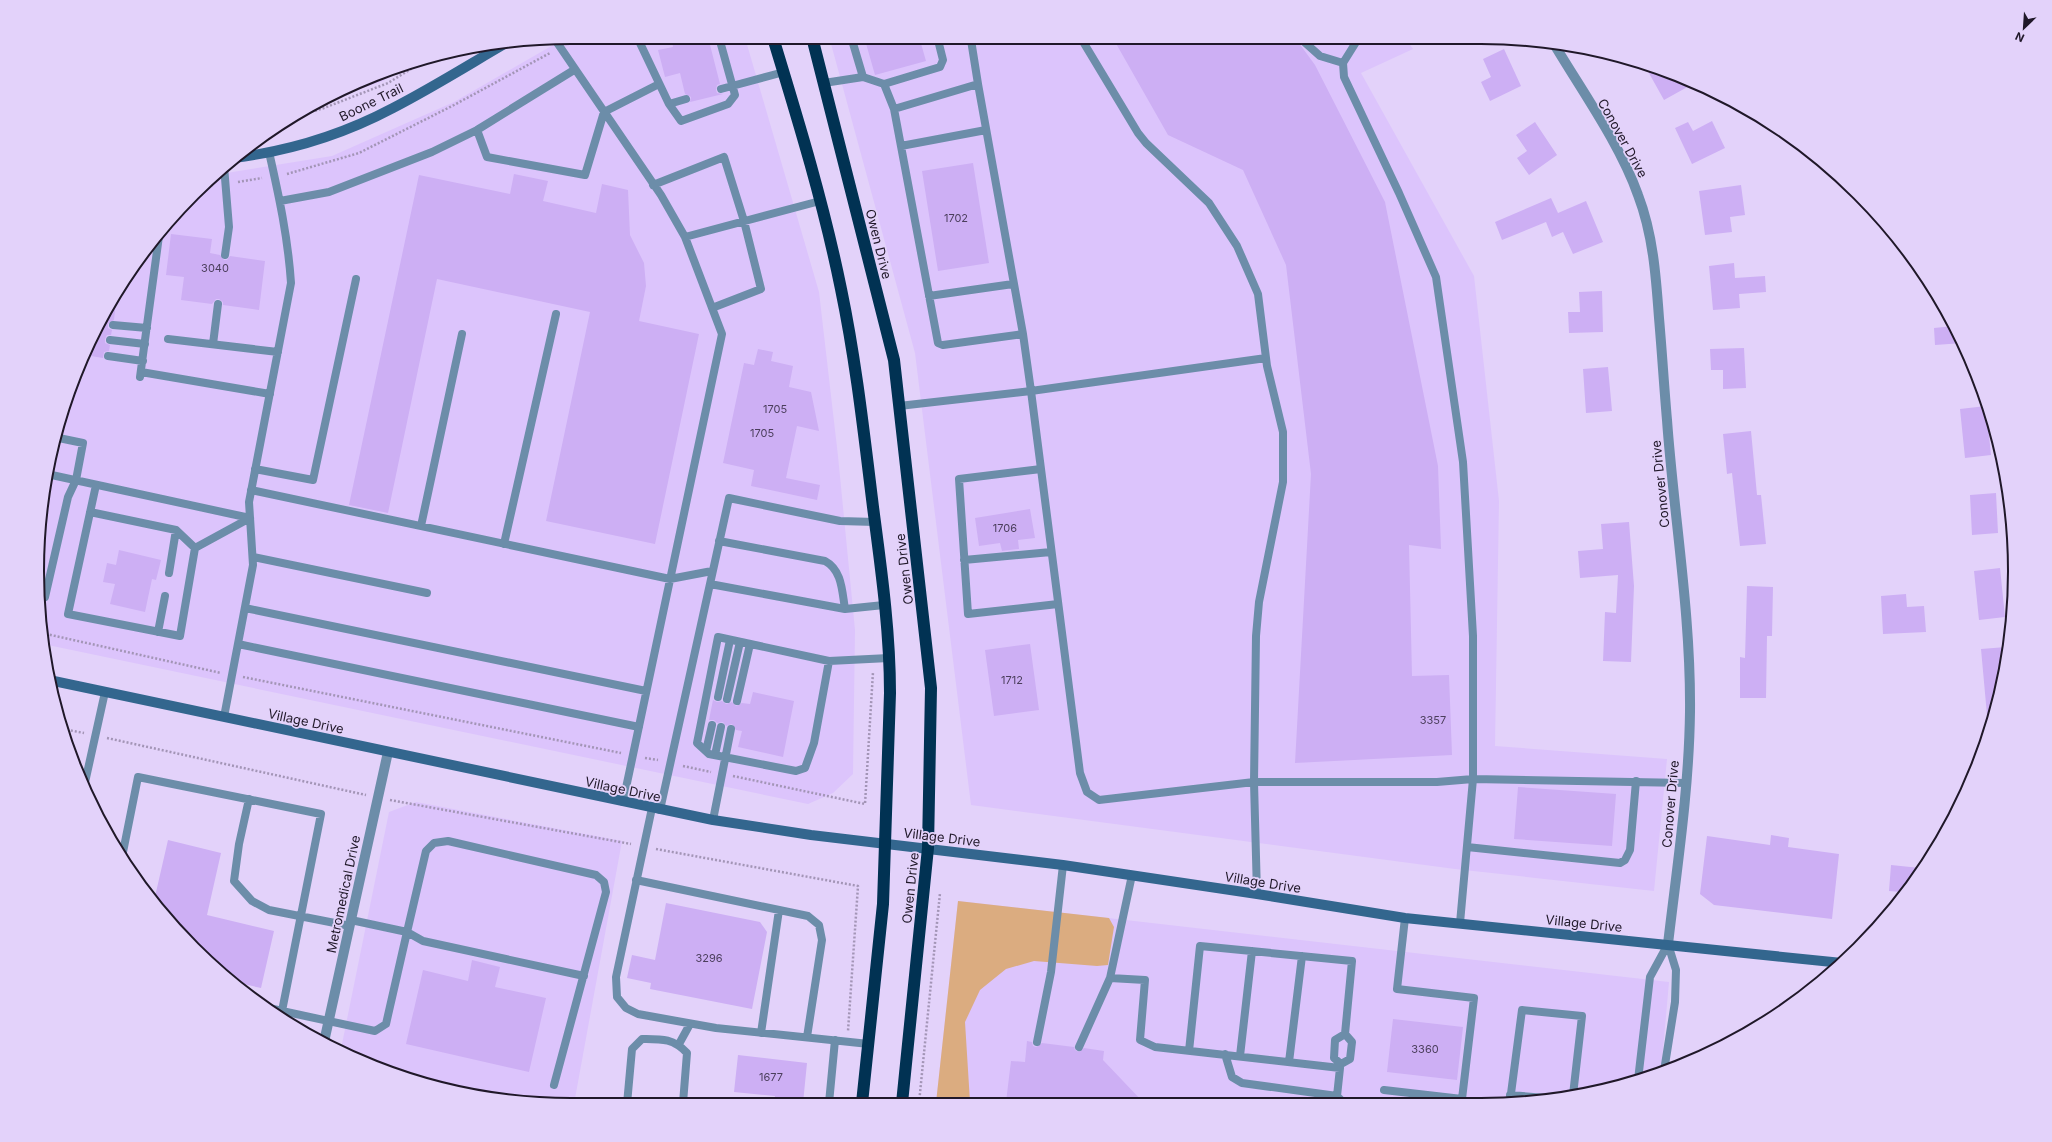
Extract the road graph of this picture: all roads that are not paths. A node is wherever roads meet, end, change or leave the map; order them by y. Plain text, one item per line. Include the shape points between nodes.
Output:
1 (558, 44) edge
2 (641, 44) edge
3 (721, 44) edge
4 (775, 44) edge
5 (814, 44) edge
6 (853, 44) edge
7 (939, 44) edge
8 (972, 44) edge
9 (1084, 44) edge
10 (1307, 44) edge
11 (1355, 44) edge
12 (494, 50) edge
13 (1558, 50) edge
14 (1343, 62) junction
15 (574, 70) junction
16 (784, 72) junction
17 (864, 77) junction
18 (824, 83) junction
19 (659, 84) junction
20 (884, 84) junction
21 (978, 84) junction
22 (733, 86) junction
23 (721, 89) dead end
24 (686, 99) dead end
25 (669, 104) junction
26 (894, 109) junction
27 (604, 112) junction
28 (477, 130) junction
29 (986, 130) junction
30 (901, 146) junction
31 (269, 152) junction
32 (247, 156) edge
33 (225, 174) edge
34 (653, 185) junction
35 (280, 201) junction
36 (820, 201) junction
37 (744, 221) junction
38 (685, 237) junction
39 (158, 244) edge
40 (225, 256) dead end
41 (356, 279) dead end
42 (1013, 284) junction
43 (929, 296) junction
44 (218, 304) dead end
45 (712, 308) junction
46 (556, 314) dead end
47 (113, 325) dead end
48 (147, 328) junction
49 (462, 334) dead end
50 (1022, 334) junction
51 (168, 339) dead end
52 (110, 340) dead end
53 (145, 344) junction
54 (213, 344) junction
55 (278, 352) junction
56 (108, 356) dead end
57 (1266, 358) junction
58 (142, 361) junction
59 (1031, 391) junction
60 (270, 394) junction
61 (899, 406) junction
62 (61, 438) edge
63 (256, 469) junction
64 (1041, 470) junction
65 (53, 476) edge
66 (76, 480) junction
67 (96, 485) junction
68 (252, 490) junction
69 (90, 512) junction
70 (250, 518) junction
71 (875, 522) junction
72 (421, 526) junction
73 (176, 530) junction
74 (719, 541) junction
75 (504, 544) junction
76 (195, 548) junction
77 (1051, 552) junction
78 (253, 557) junction
79 (964, 560) junction
80 (712, 571) junction
81 (169, 574) dead end
82 (670, 579) junction
83 (710, 584) junction
84 (427, 593) dead end
85 (165, 596) dead end
86 (45, 597) edge
87 (1058, 604) junction
88 (884, 605) junction
89 (245, 608) junction
90 (846, 609) junction
91 (158, 632) junction
92 (730, 640) junction
93 (740, 642) junction
94 (238, 644) junction
95 (750, 644) junction
96 (889, 658) junction
97 (829, 661) junction
98 (56, 681) edge
99 (646, 691) junction
100 (105, 692) junction
101 (718, 698) dead end
102 (727, 699) dead end
103 (737, 701) dead end
104 (224, 717) junction
105 (712, 725) dead end
106 (639, 727) junction
107 (721, 727) dead end
108 (731, 729) dead end
109 (706, 751) junction
110 (388, 752) junction
111 (715, 755) junction
112 (724, 757) junction
113 (86, 777) edge
114 (1473, 779) junction
115 (1636, 781) junction
116 (1254, 782) junction
117 (1686, 783) junction
118 (250, 799) junction
119 (623, 802) junction
120 (656, 809) junction
121 (713, 820) junction
122 (886, 843) junction
123 (124, 848) edge
124 (928, 848) junction
125 (1467, 848) junction
126 (1063, 865) junction
127 (1132, 875) junction
128 (636, 880) junction
129 (1257, 894) junction
130 (780, 910) junction
131 (301, 916) junction
132 (1405, 918) junction
133 (350, 923) junction
134 (1460, 924) junction
135 (407, 932) junction
136 (1668, 944) junction
137 (1252, 951) junction
138 (1302, 956) junction
139 (1835, 961) edge
140 (584, 976) junction
141 (1110, 978) junction
142 (282, 1011) joint
143 (329, 1020) junction
144 (690, 1024) junction
145 (761, 1033) junction
146 (1345, 1034) junction
147 (325, 1037) edge
148 (807, 1037) junction
149 (835, 1040) junction
150 (1037, 1042) dead end
151 (679, 1044) junction
152 (869, 1044) junction
153 (1079, 1048) dead end
154 (1189, 1051) junction
155 (1225, 1054) junction
156 (1240, 1056) junction
157 (1288, 1062) junction
158 (1665, 1065) edge
159 (1340, 1066) junction
160 (1639, 1073) edge
161 (554, 1085) dead end
162 (1384, 1090) dead end
163 (1574, 1090) edge
164 (628, 1098) edge
165 (683, 1098) edge
166 (829, 1098) edge
167 (863, 1098) edge
168 (903, 1098) edge
169 (1333, 1098) edge
170 (1339, 1098) edge
171 (1453, 1098) edge
172 (1462, 1098) edge
173 (1510, 1098) edge

1 - 15 lane
2 - 19 lane
3 - 22 lane
4 - 16 highway, Owen Drive
5 - 18 highway, Owen Drive
6 - 17 lane
7 - 20 lane via 943,60 940,67
8 - 21 lane
9 - 57 lane via 1138,133 1209,203 1237,246 1258,294
10 - 14 lane via 1320,56
11 - 14 lane
12 - 31 main road, Boone Trail via 393,108 345,130
13 - 117 street, Conover Drive via 1623,161 1647,221 1655,260 1669,450 1688,648 1690,712
14 - 114 lane via 1344,77 1436,277 1464,462 1473,636
15 - 27 lane
15 - 28 lane
16 - 22 lane
16 - 36 highway, Owen Drive
17 - 18 lane
17 - 20 lane
18 - 61 highway, Owen Drive via 894,360
19 - 25 lane
19 - 27 lane
20 - 26 lane
21 - 26 lane
21 - 29 lane
22 - 23 lane
22 - 25 lane via 735,95 728,104 681,121
24 - 25 lane
26 - 30 lane
27 - 28 lane via 585,175 487,157
27 - 34 lane
28 - 35 lane via 432,152 329,192
29 - 30 lane
29 - 42 lane
30 - 43 lane
31 - 32 main road, Boone Trail
31 - 35 lane
33 - 40 lane via 229,227
34 - 37 lane via 724,157
34 - 38 lane
35 - 55 lane via 289,253 291,283
36 - 37 lane
36 - 71 highway, Owen Drive via 841,289 858,385
37 - 38 lane
37 - 45 lane via 761,289
38 - 45 lane
39 - 48 lane
41 - 63 lane via 312,480
42 - 43 lane
42 - 50 lane
43 - 50 lane via 938,343 943,345
44 - 54 lane
45 - 82 lane via 722,334
46 - 75 lane
47 - 48 lane
48 - 53 lane
49 - 72 lane
50 - 59 lane
51 - 54 lane
52 - 53 lane
53 - 58 lane
54 - 55 lane
55 - 60 lane
56 - 58 lane
57 - 59 lane
57 - 116 lane via 1283,432 1283,482 1259,602 1256,636
58 - 60 lane via 141,374
59 - 61 lane
59 - 64 lane
60 - 63 lane
61 - 124 highway, Owen Drive via 931,688
62 - 66 lane via 83,443
63 - 68 lane
64 - 77 lane
64 - 79 lane via 959,479
65 - 66 lane
66 - 67 lane
66 - 86 lane via 68,498
67 - 69 lane
67 - 70 lane
68 - 70 lane via 249,502
68 - 72 lane
69 - 73 lane
69 - 91 lane via 68,614
70 - 76 lane
70 - 78 lane
71 - 74 lane via 840,521 728,498
71 - 88 highway, Owen Drive
72 - 75 lane
73 - 76 lane
73 - 81 lane
74 - 80 lane
74 - 90 lane via 825,561 833,565 839,576
75 - 82 lane
76 - 91 lane via 180,636
77 - 79 lane
77 - 87 lane
78 - 84 lane
78 - 89 lane
79 - 87 lane via 968,614
80 - 82 lane
80 - 83 lane
82 - 99 lane
83 - 90 lane
83 - 120 lane via 670,763
85 - 91 lane
87 - 116 lane via 1080,773 1087,792 1099,800
88 - 90 lane
88 - 96 highway, Owen Drive
89 - 94 lane
89 - 99 lane
92 - 93 lane
92 - 101 lane
92 - 109 lane via 718,637 697,743
93 - 95 lane
93 - 102 lane
94 - 104 lane
94 - 106 lane
95 - 97 lane
95 - 103 lane
96 - 97 lane
96 - 122 highway, Owen Drive
97 - 112 lane via 814,743 805,768 796,771
98 - 100 main road, Village Drive
99 - 106 lane
100 - 104 main road, Village Drive
100 - 113 lane
104 - 110 main road, Village Drive
105 - 109 lane
106 - 119 lane
107 - 111 lane
108 - 112 lane
109 - 111 lane
110 - 119 main road, Village Drive
110 - 133 street, Metromedical Drive
111 - 112 lane
112 - 121 lane
114 - 115 lane
114 - 116 lane via 1437,782
114 - 125 lane
115 - 117 lane
115 - 125 lane via 1630,850 1625,860 1620,863
116 - 129 lane
117 - 136 street, Conover Drive
118 - 123 lane via 138,777
118 - 131 lane via 239,844 234,881 252,901 269,910
118 - 131 lane via 322,814
119 - 120 main road, Village Drive
120 - 121 main road, Village Drive
120 - 128 lane
121 - 122 main road, Village Drive
122 - 124 main road, Village Drive
122 - 152 highway, Owen Drive via 883,904
124 - 126 main road, Village Drive
124 - 168 highway, Owen Drive
125 - 134 lane
126 - 127 main road, Village Drive
126 - 150 lane via 1051,972
127 - 129 main road, Village Drive
127 - 141 lane
128 - 130 lane
128 - 144 lane via 616,977 617,997 626,1008 638,1014
129 - 132 main road, Village Drive
130 - 145 lane
130 - 148 lane via 808,916 819,925 822,940
131 - 133 lane
131 - 142 lane
132 - 134 main road, Village Drive
132 - 172 lane via 1397,989 1474,998
133 - 135 lane
133 - 143 street, Metromedical Drive
134 - 136 main road, Village Drive
135 - 140 lane via 423,941
135 - 140 lane via 426,851 434,843 448,842 596,874 604,882 606,892
135 - 143 lane via 386,1024 375,1031
136 - 139 main road, Village Drive
136 - 158 lane via 1676,970 1675,1002
136 - 160 lane via 1650,978
137 - 138 lane
137 - 154 lane via 1200,946
137 - 156 lane
138 - 146 lane via 1352,961
138 - 157 lane
140 - 161 lane
141 - 153 lane
141 - 154 lane via 1146,980 1140,1040 1155,1048
142 - 143 lane
143 - 147 street, Metromedical Drive
144 - 145 lane
144 - 151 lane
145 - 148 lane
146 - 159 lane via 1335,1040 1334,1058
146 - 159 lane via 1352,1042 1350,1059
148 - 149 lane
149 - 152 lane
149 - 166 lane
151 - 164 lane via 664,1039 642,1039 632,1049
151 - 165 lane via 687,1053
152 - 167 highway, Owen Drive
154 - 155 lane
155 - 156 lane
155 - 169 lane via 1232,1076 1242,1083
156 - 157 lane
157 - 159 lane
159 - 170 lane
162 - 171 lane
163 - 173 lane via 1582,1016 1522,1010

